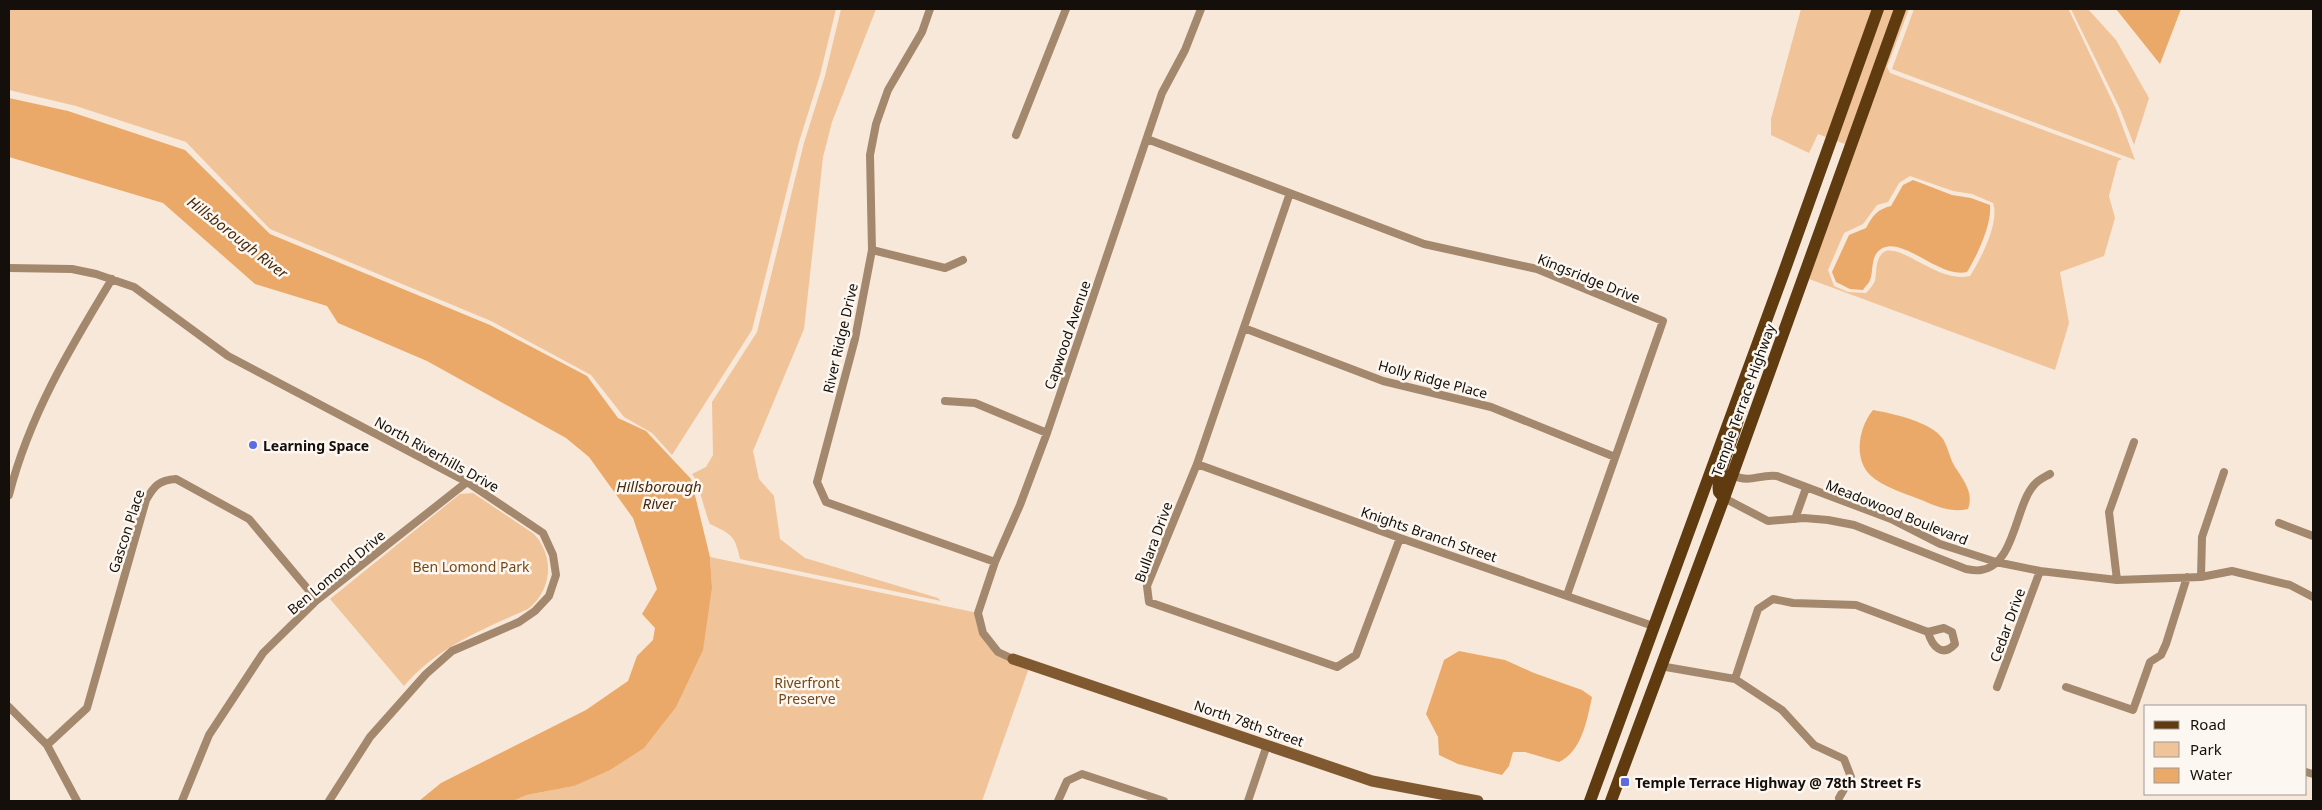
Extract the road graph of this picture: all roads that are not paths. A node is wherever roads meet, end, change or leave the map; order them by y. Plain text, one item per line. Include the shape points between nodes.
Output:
1 (930, 9) edge
2 (1066, 9) edge
3 (1201, 9) edge
4 (1878, 9) edge
5 (1900, 9) edge
6 (1016, 135) dead end
7 (1147, 139) junction
8 (1290, 193) junction
9 (1805, 215) junction
10 (1823, 220) junction
11 (872, 250) junction
12 (962, 260) dead end
13 (9, 268) edge
14 (112, 279) junction
15 (1244, 328) junction
16 (1742, 386) junction
17 (945, 401) dead end
18 (1047, 433) junction
19 (2134, 442) dead end
20 (1615, 457) junction
21 (1196, 464) junction
22 (2224, 472) dead end
23 (2050, 474) dead end
24 (1732, 475) junction
25 (467, 482) junction
26 (1806, 488) junction
27 (9, 495) edge
28 (1724, 498) junction
29 (1796, 520) junction
30 (2279, 523) dead end
31 (2313, 536) edge
32 (1400, 538) junction
33 (995, 562) junction
34 (1996, 562) junction
35 (2040, 571) junction
36 (2186, 577) junction
37 (2200, 577) junction
38 (2117, 580) junction
39 (1567, 595) junction
40 (2313, 597) edge
41 (317, 600) junction
42 (1653, 626) junction
43 (1672, 632) junction
44 (1928, 632) dead end
45 (1013, 659) joint
46 (1660, 666) junction
47 (1735, 679) junction
48 (2066, 686) dead end
49 (1997, 687) dead end
50 (9, 708) edge
51 (47, 745) junction
52 (1267, 745) junction
53 (1839, 798) dead end
54 (77, 801) edge
55 (182, 801) edge
56 (329, 801) edge
57 (1058, 801) edge
58 (1164, 801) edge
59 (1248, 801) edge
60 (1478, 801) edge
61 (1590, 801) edge
62 (1611, 801) edge

1 - 11 street, River Ridge Drive via 922,32 888,90 876,124 870,154
2 - 6 street
3 - 7 street, Capwood Avenue via 1185,50 1162,93
4 - 9 main road, Temple Terrace Highway
5 - 10 main road, Temple Terrace Highway
7 - 8 street, Kingsridge Drive
7 - 18 street, Capwood Avenue
8 - 15 street, Bullara Drive
8 - 20 street, Kingsridge Drive via 1424,244 1537,269 1663,321
9 - 10 main road
9 - 16 main road, Temple Terrace Highway
10 - 24 main road, Temple Terrace Highway
11 - 12 street via 945,268
11 - 33 street, River Ridge Drive via 855,339 817,482 826,502
13 - 14 street, North Riverhills Drive via 72,269
14 - 25 street, North Riverhills Drive via 134,287 228,356
14 - 27 street via 65,356 40,407
15 - 20 street, Holly Ridge Place via 1383,380 1491,407
15 - 21 street, Bullara Drive
16 - 28 main road via 1740,421 1718,486
16 - 42 main road, Temple Terrace Highway
17 - 18 street via 975,403
18 - 33 street, Capwood Avenue
19 - 38 street via 2109,512
20 - 39 street, Kingsridge Drive
21 - 32 street, Knights Branch Street
21 - 32 street, Bullara Drive via 1147,586 1149,602 1337,667 1356,655
22 - 37 street via 2202,537
23 - 34 street via 2035,484 2026,497 2007,550
24 - 26 street, Meadowood Boulevard via 1748,480 1765,475 1777,476
24 - 28 main road, Temple Terrace Highway
25 - 41 street, Ben Lomond Drive
25 - 56 street, North Riverhills Drive via 543,533 553,555 556,575 549,596 518,622 452,651 426,674 370,737
26 - 29 street
26 - 34 street, Meadowood Boulevard via 1891,519 1940,544
28 - 29 street, Meadowood Boulevard via 1768,521
28 - 43 main road, Temple Terrace Highway
29 - 34 street, Meadowood Boulevard via 1828,520 1854,525 1966,569 1982,570
30 - 31 street
32 - 39 street, Knights Branch Street
33 - 45 street, Capwood Avenue via 978,613 983,633 998,652
34 - 35 street, Meadowood Boulevard
35 - 38 street, Meadowood Boulevard
35 - 49 street, Cedar Drive
36 - 37 street, Meadowood Boulevard
36 - 38 street, Meadowood Boulevard
36 - 48 street via 2166,644 2161,654 2150,662 2134,710
37 - 40 street, Meadowood Boulevard via 2232,572 2290,585
39 - 42 street, Knights Branch Street
41 - 51 street, Gascon Place via 249,519 176,479 163,480 154,486 146,500 87,708
41 - 55 street, Ben Lomond Drive via 263,653 209,735
42 - 43 main road
42 - 61 main road, Temple Terrace Highway
43 - 46 main road, Temple Terrace Highway
44 - 47 street via 1856,605 1792,603 1773,599 1758,609
45 - 52 street, North 78th Street
46 - 47 street
46 - 62 main road, Temple Terrace Highway
47 - 53 street via 1782,710 1814,745 1844,760 1851,777
50 - 51 street
51 - 54 street
52 - 59 street
52 - 60 street, North 78th Street via 1372,781
57 - 58 street via 1067,781 1082,774

